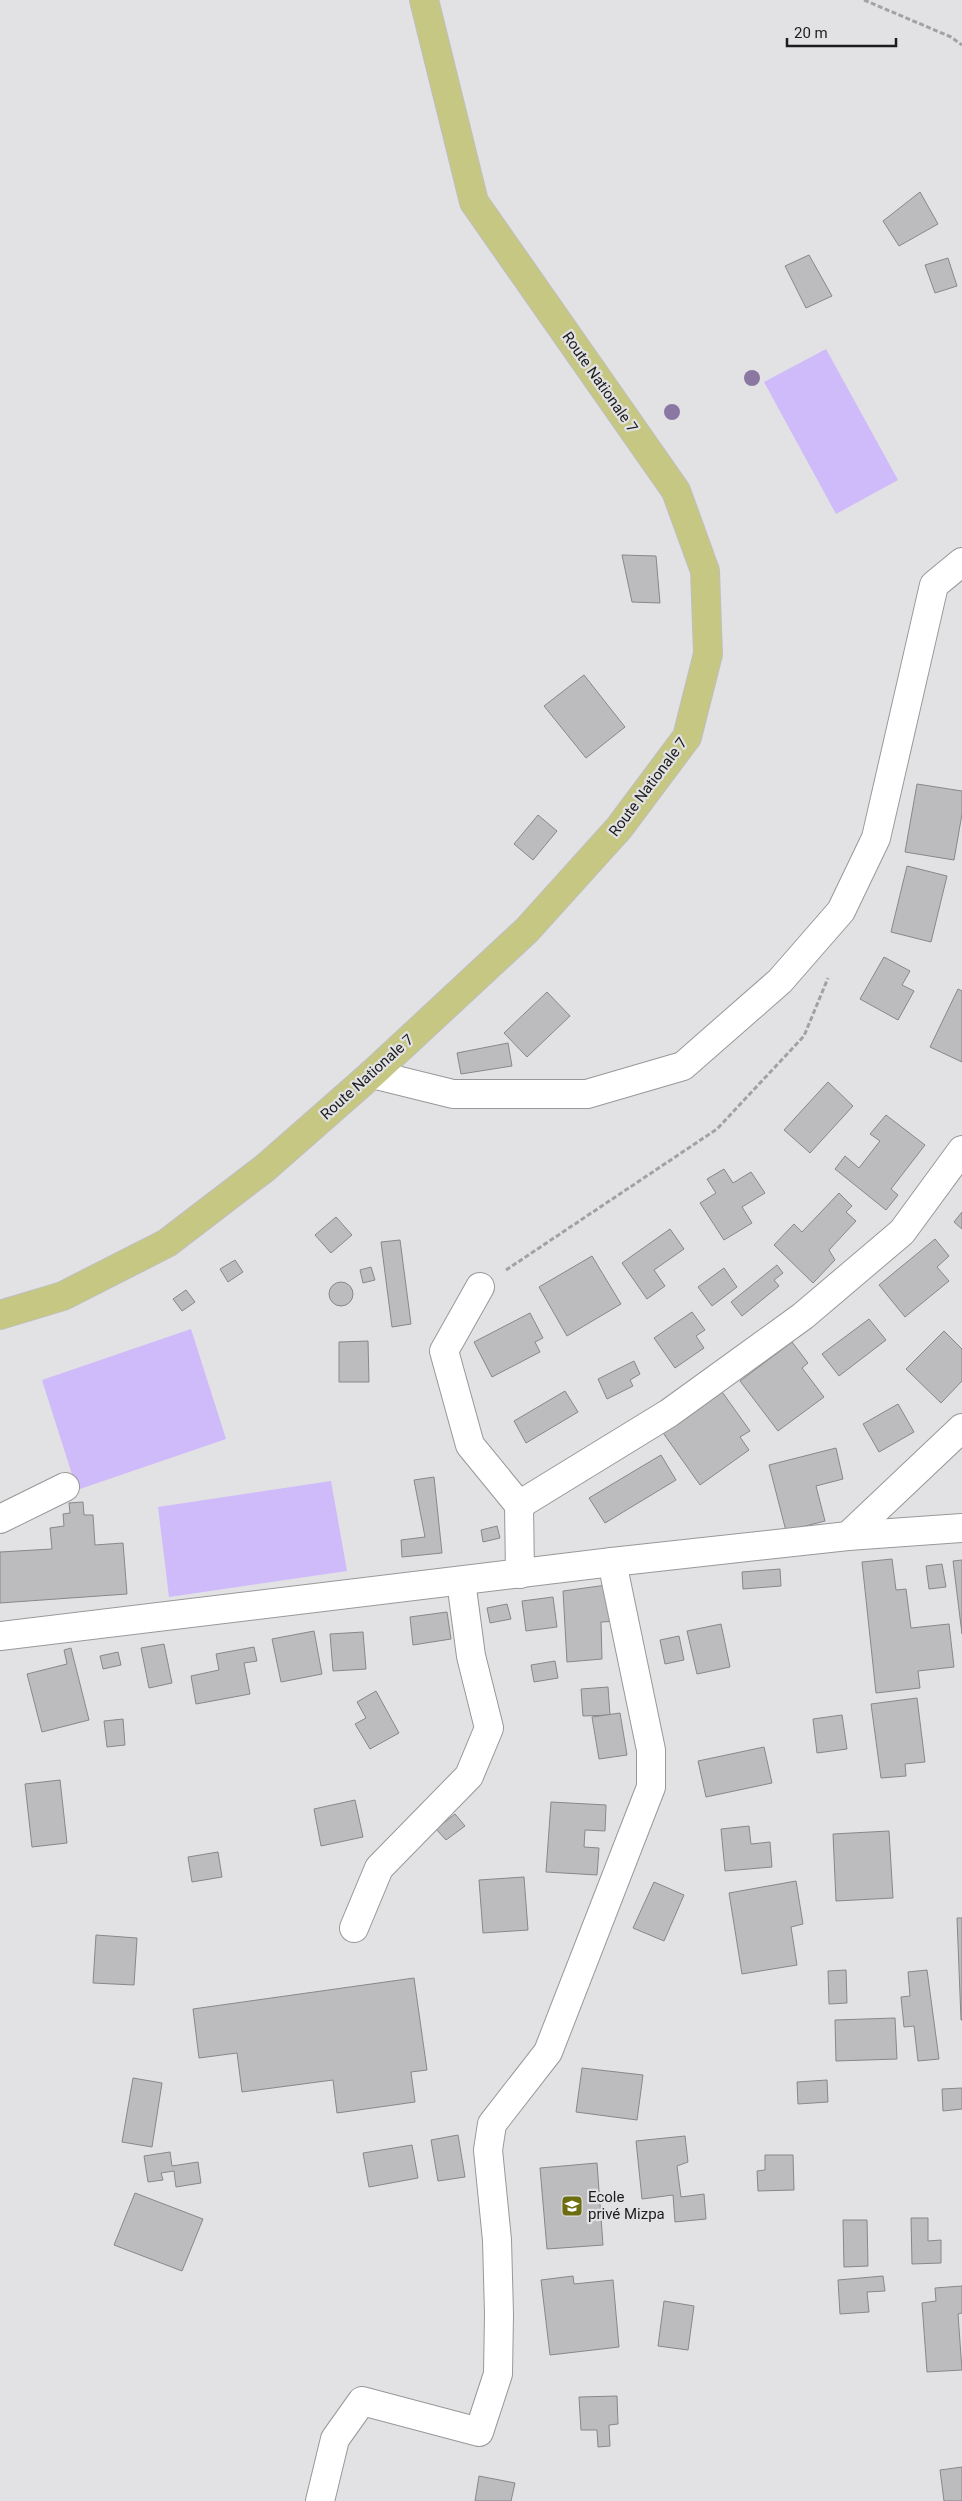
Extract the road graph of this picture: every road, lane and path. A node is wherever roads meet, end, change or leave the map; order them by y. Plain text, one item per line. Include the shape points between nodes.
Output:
1 (424, 0) edge
2 (864, 0) edge
3 (962, 45) edge
4 (962, 562) edge
5 (830, 974) dead end
6 (372, 1074) junction
7 (962, 1150) edge
8 (480, 1287) joint
9 (0, 1315) edge
10 (962, 1428) edge
11 (65, 1487) dead end
12 (519, 1505) junction
13 (0, 1518) edge
14 (962, 1528) edge
15 (848, 1536) junction
16 (612, 1562) junction
17 (520, 1574) junction
18 (461, 1581) junction
19 (0, 1636) edge
20 (354, 1928) dead end
21 (320, 2501) edge

1 - 6 main road, Route Nationale 7 via 474,202 676,491 706,571 708,654 687,737 619,828 527,930
2 - 3 path via 951,37
4 - 6 street via 934,586 876,838 841,911 780,981 683,1066 587,1094 453,1094
5 - 8 path via 804,1036 717,1129
6 - 9 main road, Route Nationale 7 via 265,1168 167,1243 63,1296
7 - 12 street via 902,1232 803,1316 669,1413
8 - 12 street via 444,1351 470,1446
10 - 15 street
11 - 13 street
12 - 17 street
14 - 15 street
15 - 16 street
16 - 17 street
16 - 21 street via 651,1750 651,1787 548,2052 492,2124 488,2150 497,2240 498,2374 479,2432 362,2401 335,2439
17 - 18 street
18 - 19 street
18 - 20 street via 472,1656 489,1728 469,1776 379,1868

